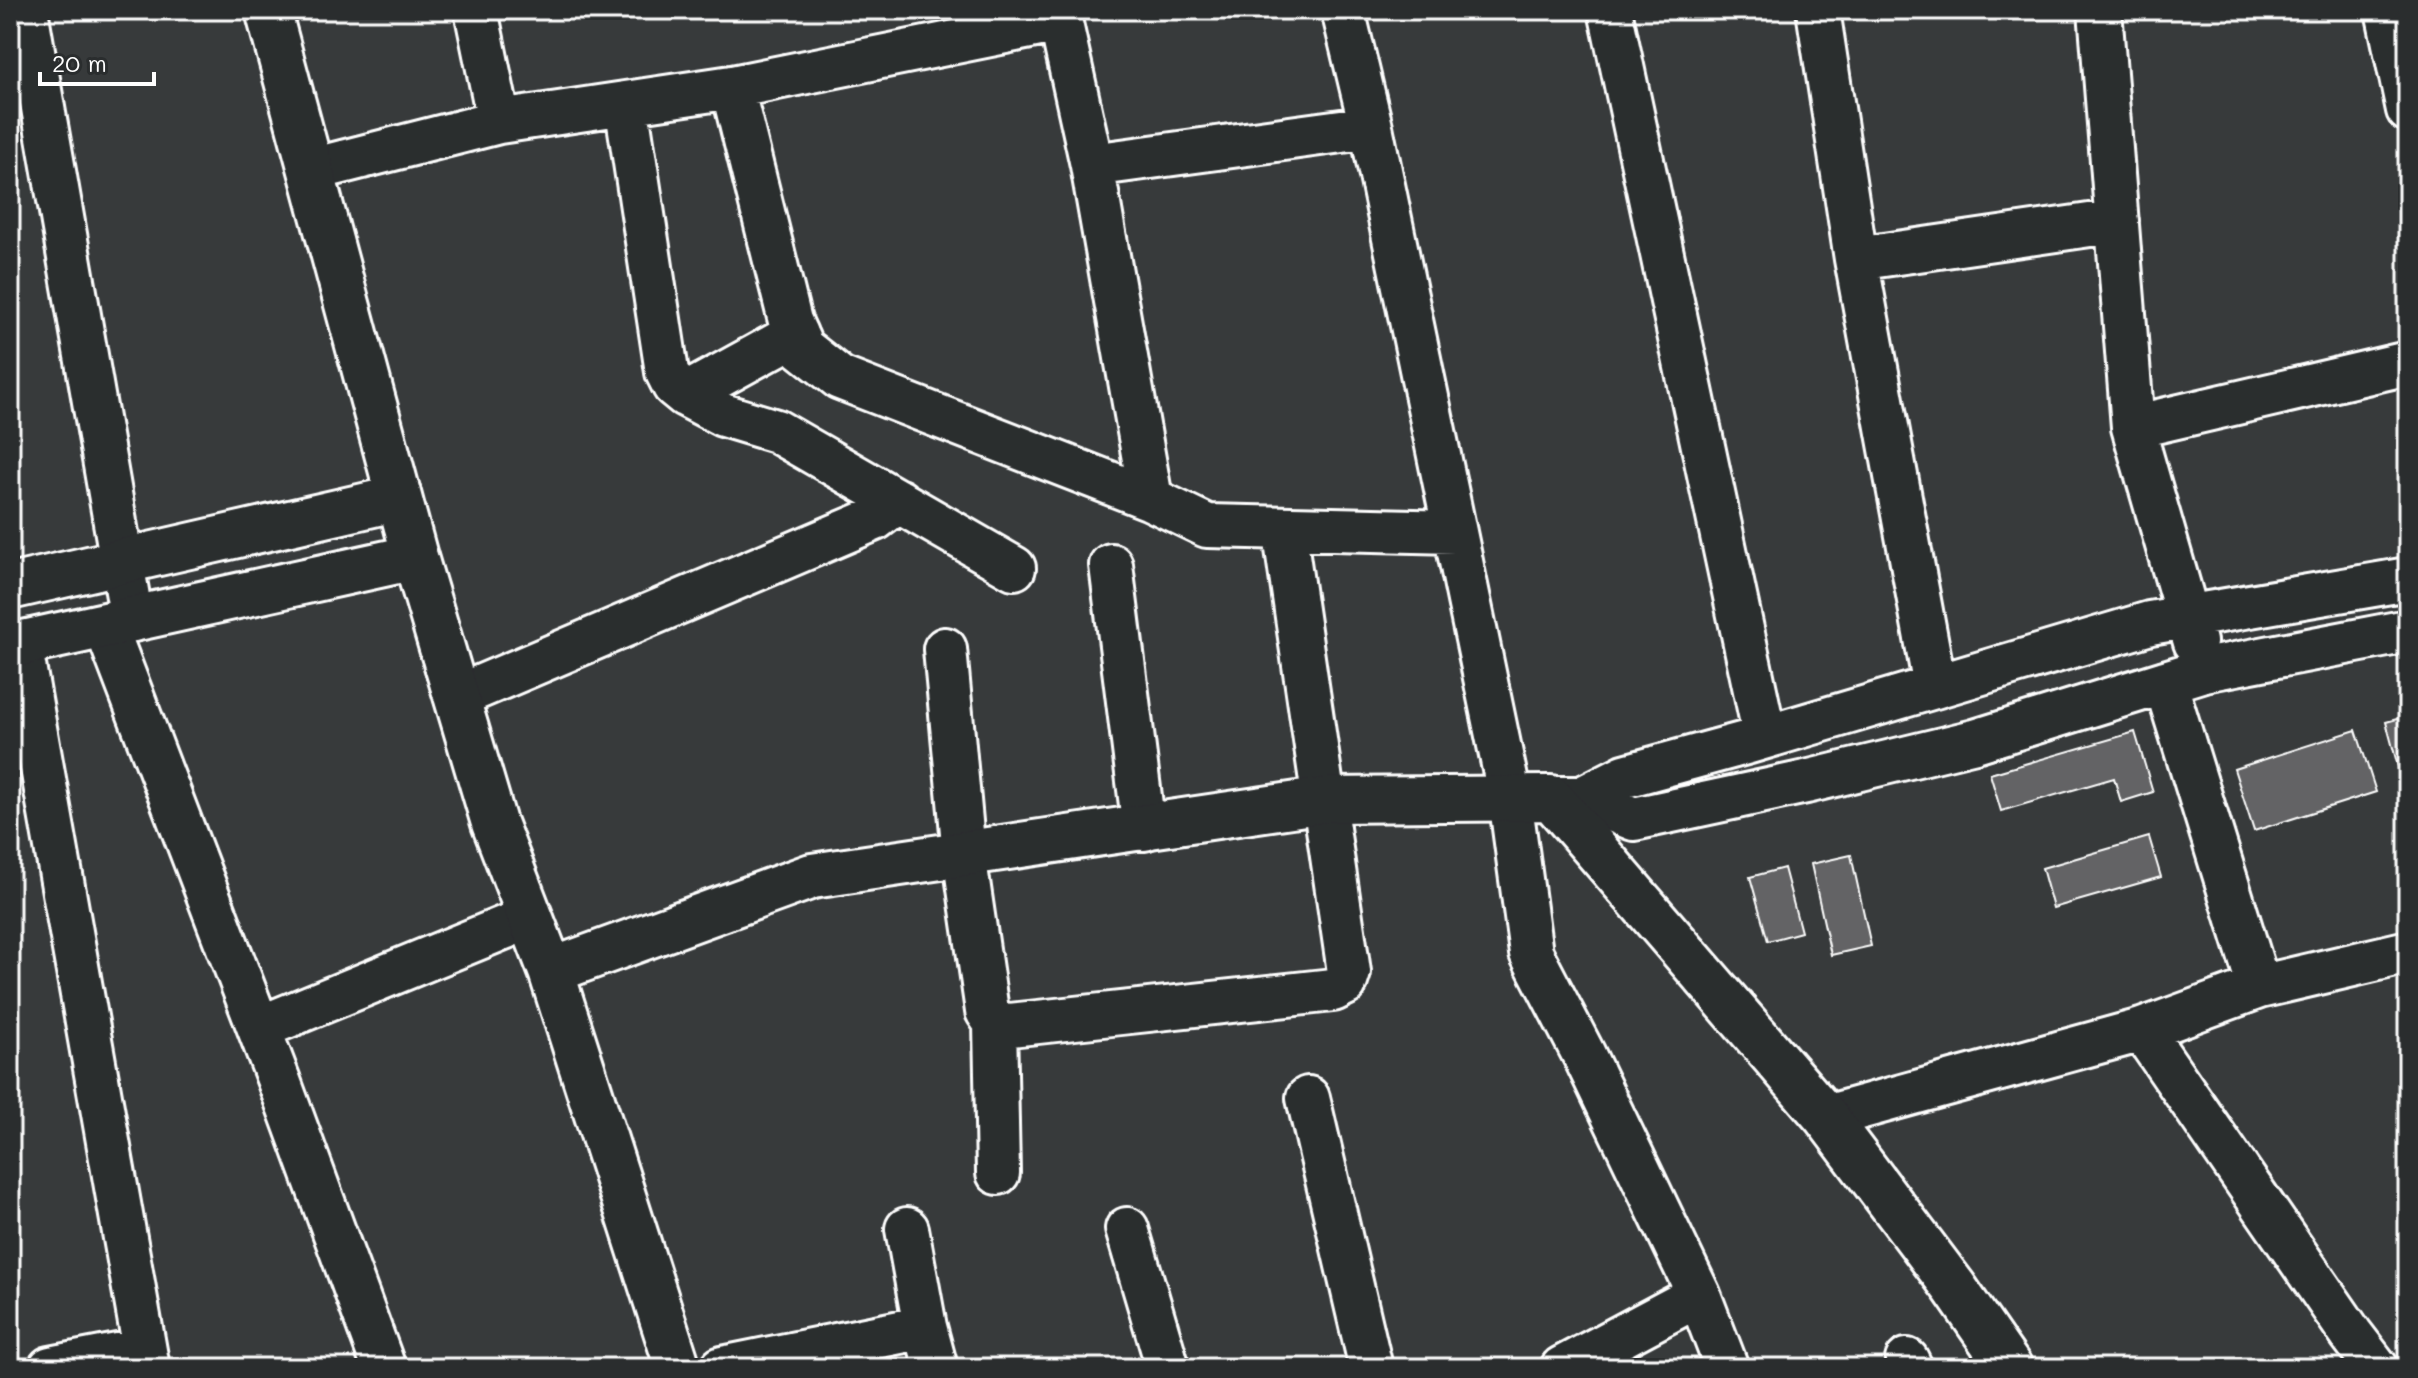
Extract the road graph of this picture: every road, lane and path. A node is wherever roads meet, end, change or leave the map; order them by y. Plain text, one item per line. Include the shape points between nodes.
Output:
1 (26, 10) edge
2 (268, 10) edge
3 (476, 10) edge
4 (1343, 10) edge
5 (1610, 10) edge
6 (1818, 10) edge
7 (2100, 10) edge
8 (2387, 10) edge
9 (1059, 16) edge
10 (23, 69) edge
11 (732, 87) junction
12 (626, 103) junction
13 (2408, 110) edge
14 (499, 122) junction
15 (1371, 127) junction
16 (1092, 165) junction
17 (311, 170) junction
18 (2117, 221) junction
19 (1856, 259) junction
20 (796, 334) junction
21 (2408, 363) edge
22 (685, 395) junction
23 (2133, 427) junction
24 (399, 498) junction
25 (1151, 499) junction
26 (899, 501) junction
27 (1284, 528) junction
28 (1455, 532) junction
29 (415, 557) junction
30 (121, 562) junction
31 (1111, 565) dead end
32 (1014, 568) dead end
33 (2408, 579) edge
34 (10, 587) edge
35 (2187, 617) junction
36 (118, 622) junction
37 (2408, 631) edge
38 (15, 644) edge
39 (945, 649) dead end
40 (2204, 670) junction
41 (2165, 682) junction
42 (1935, 687) junction
43 (456, 697) junction
44 (1765, 737) junction
45 (1548, 798) junction
46 (1325, 800) junction
47 (1144, 829) junction
48 (964, 854) junction
49 (530, 917) junction
50 (2408, 952) edge
51 (551, 971) junction
52 (2259, 987) junction
53 (995, 1023) junction
54 (259, 1028) junction
55 (2142, 1030) junction
56 (1308, 1098) dead end
57 (1826, 1117) junction
58 (998, 1173) dead end
59 (907, 1229) dead end
60 (1127, 1229) dead end
61 (1699, 1295) junction
62 (925, 1327) junction
63 (146, 1359) edge
64 (50, 1368) edge
65 (384, 1368) edge
66 (678, 1368) edge
67 (722, 1368) edge
68 (936, 1368) edge
69 (1168, 1368) edge
70 (1371, 1368) edge
71 (1562, 1368) edge
72 (1727, 1368) edge
73 (2010, 1368) edge
74 (2377, 1368) edge

1 - 10 street
2 - 17 street
3 - 14 street
4 - 15 street
5 - 44 street
6 - 19 street
7 - 18 street
8 - 13 street
9 - 11 street
9 - 16 street
10 - 30 street
11 - 12 street
11 - 20 street
12 - 14 street
12 - 22 street via 667,372
14 - 17 street
15 - 16 street
15 - 28 street
16 - 25 street
17 - 24 street
18 - 19 street
18 - 23 street
19 - 42 street
20 - 22 street
20 - 25 street via 802,348 840,378
21 - 23 street
22 - 26 street via 723,415 776,431
23 - 35 street
24 - 29 street
24 - 30 street
25 - 27 street via 1207,526
26 - 32 street
26 - 43 street via 875,519
27 - 28 street
27 - 46 street
28 - 45 street
29 - 36 street
29 - 43 street
30 - 34 street
30 - 36 street
31 - 47 street
33 - 35 street
35 - 40 street
35 - 42 street via 2150,623
36 - 38 street
36 - 54 street
37 - 40 street
38 - 63 street
39 - 48 street
40 - 41 street
41 - 45 street via 1975,741 1634,819
41 - 52 street
42 - 44 street
43 - 49 street via 494,823
44 - 45 street
45 - 46 street
45 - 57 street
45 - 61 street via 1531,953
46 - 47 street
46 - 53 street via 1349,972 1345,984 1333,990
47 - 48 street
48 - 51 street via 812,876
48 - 53 street via 987,1011
49 - 51 street
49 - 54 street
50 - 52 street
51 - 66 street
52 - 55 street
53 - 58 street
54 - 65 street
55 - 57 street
55 - 74 street
56 - 70 street
57 - 73 street
59 - 62 street
60 - 69 street
61 - 71 street
61 - 72 street
62 - 67 street
62 - 68 street
63 - 64 street

